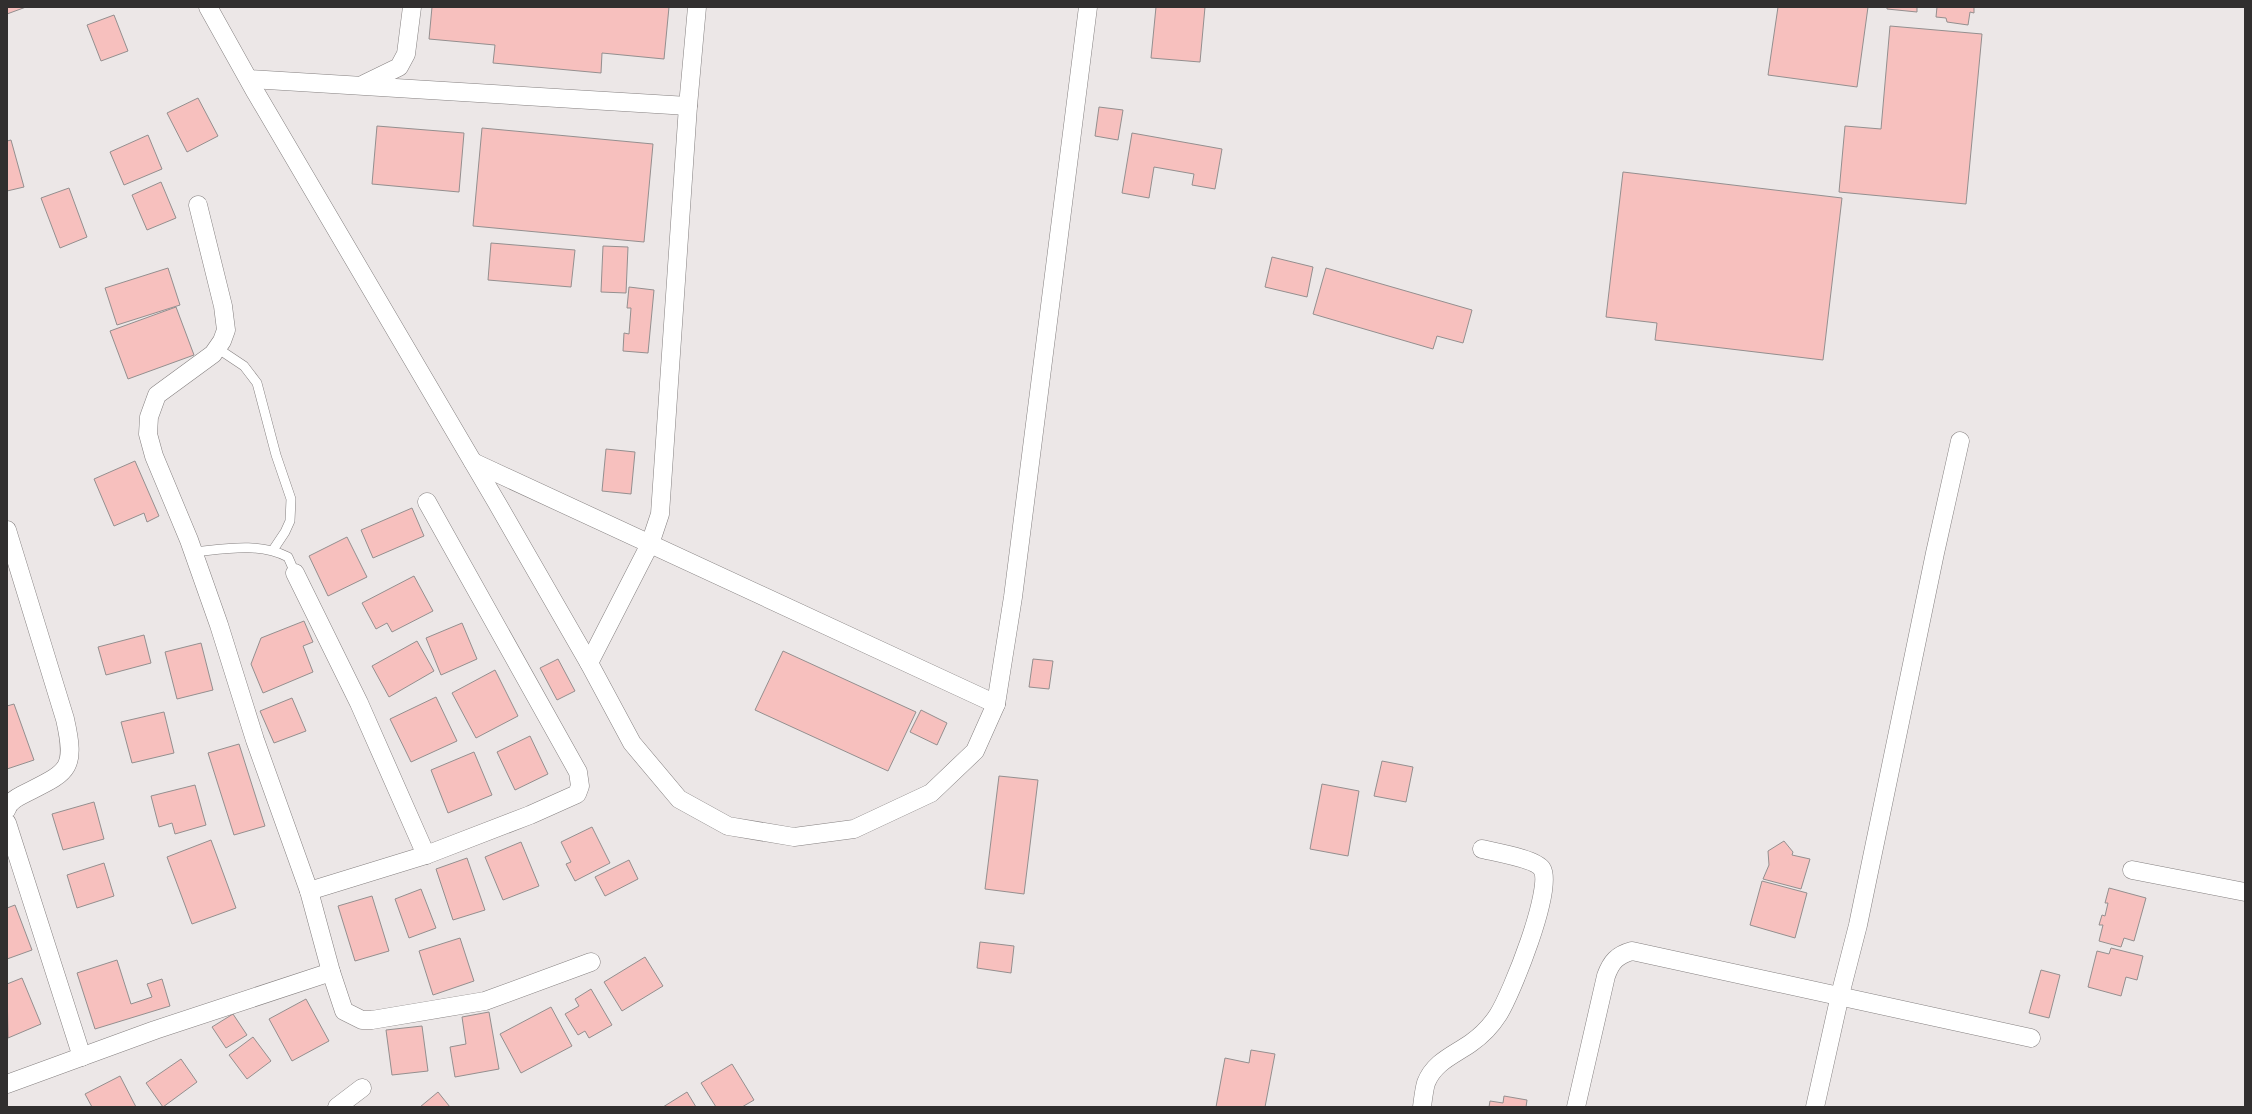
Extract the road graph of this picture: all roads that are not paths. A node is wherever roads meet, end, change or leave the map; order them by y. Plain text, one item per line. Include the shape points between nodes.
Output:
1 (208, 7) edge
2 (412, 7) edge
3 (697, 7) edge
4 (1088, 7) edge
5 (249, 79) junction
6 (360, 86) junction
7 (688, 106) junction
8 (198, 205) dead end
9 (218, 348) junction
10 (1960, 441) dead end
11 (473, 462) junction
12 (427, 502) dead end
13 (7, 530) edge
14 (650, 544) junction
15 (272, 550) junction
16 (193, 552) junction
17 (295, 573) joint
18 (589, 663) junction
19 (996, 704) junction
20 (7, 809) edge
21 (7, 823) edge
22 (1482, 849) dead end
23 (426, 855) junction
24 (2132, 870) dead end
25 (309, 891) junction
26 (2245, 892) edge
27 (591, 962) dead end
28 (331, 972) junction
29 (1840, 995) junction
30 (2031, 1038) dead end
31 (82, 1057) junction
32 (7, 1084) edge
33 (362, 1088) dead end
34 (337, 1107) edge
35 (1422, 1107) edge
36 (1576, 1107) edge
37 (1815, 1107) edge

1 - 5 street
2 - 6 street via 406,54 399,67
3 - 7 street
4 - 19 street via 1013,597
5 - 6 street
5 - 11 street
6 - 7 street
7 - 14 street via 660,514
8 - 9 street via 223,306 226,330
9 - 15 lane via 244,366 257,383 290,499 290,521
9 - 16 street via 157,395 148,417 148,434 154,456
10 - 29 street via 1858,926
11 - 14 street
11 - 18 street
12 - 23 street via 578,772 580,786 578,794 570,798
13 - 20 street via 71,745 69,763 63,772 16,798 8,804
14 - 18 street
14 - 19 street
15 - 16 lane via 238,547
15 - 17 lane via 288,557
16 - 25 street via 255,740
17 - 23 street via 359,703
18 - 19 street via 632,743 679,799 728,826 794,837 854,829 931,793 975,751
21 - 31 street
22 - 35 street via 1535,862 1542,868 1545,879 1524,958 1498,1015 1470,1044 1435,1068 1426,1083
23 - 25 street
24 - 26 street
25 - 28 street
27 - 28 street via 485,1001 372,1020 362,1020 344,1011
28 - 31 street
29 - 30 street
29 - 36 street via 1632,951 1620,954 1611,963 1606,976
29 - 37 street
31 - 32 street
33 - 34 street

